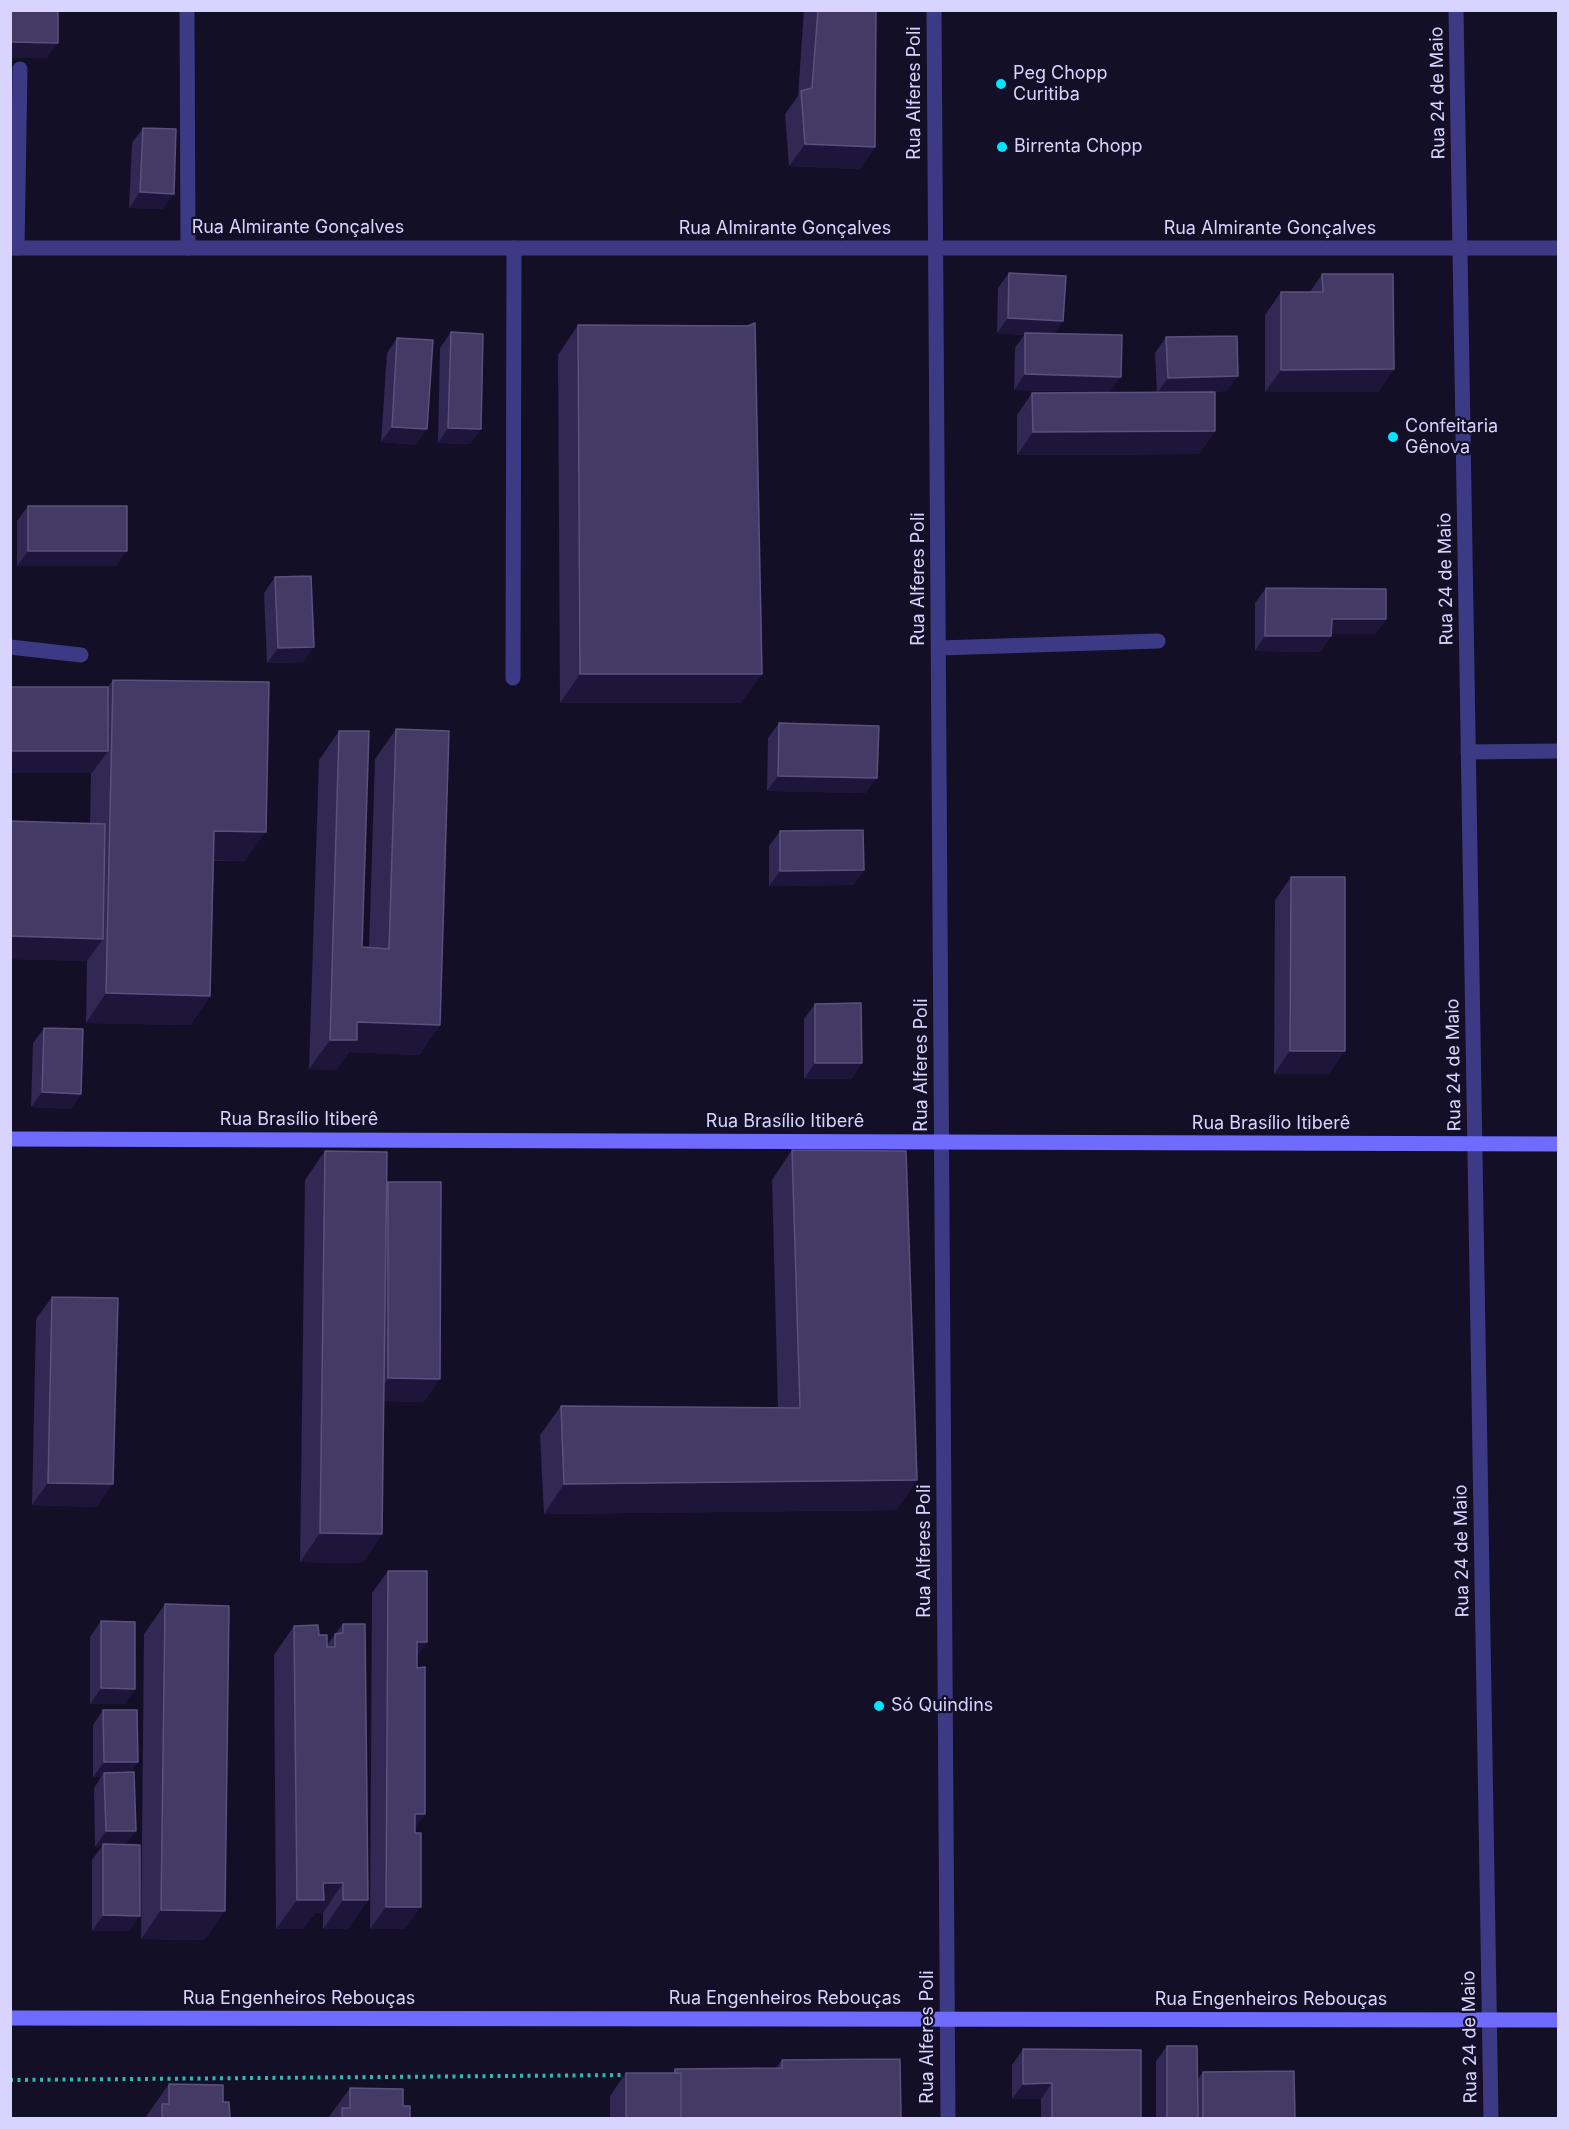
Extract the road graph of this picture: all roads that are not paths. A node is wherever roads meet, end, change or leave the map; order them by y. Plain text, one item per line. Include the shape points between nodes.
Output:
1 (187, 10) edge
2 (934, 10) edge
3 (1456, 10) edge
4 (20, 69) dead end
5 (14, 248) edge
6 (188, 248) junction
7 (514, 248) junction
8 (936, 248) junction
9 (1460, 248) junction
10 (1558, 248) edge
11 (1158, 641) dead end
12 (10, 646) edge
13 (939, 648) junction
14 (81, 655) dead end
15 (513, 678) dead end
16 (1558, 751) edge
17 (1468, 752) junction
18 (10, 1139) edge
19 (942, 1142) junction
20 (1475, 1144) junction
21 (1558, 1144) edge
22 (10, 2018) edge
23 (948, 2019) junction
24 (1489, 2020) junction
25 (1558, 2020) edge
26 (948, 2118) edge
27 (1491, 2118) edge

1 - 6 street
2 - 8 street, Rua Alferes Poli
3 - 9 street, Rua 24 de Maio
4 - 5 street
5 - 6 street, Rua Almirante Gonçalves
6 - 7 street, Rua Almirante Gonçalves
7 - 8 street, Rua Almirante Gonçalves
7 - 15 street
8 - 9 street, Rua Almirante Gonçalves
8 - 13 street, Rua Alferes Poli
9 - 10 street, Rua Almirante Gonçalves
9 - 17 street, Rua 24 de Maio
11 - 13 street
12 - 14 street
13 - 19 street, Rua Alferes Poli
16 - 17 street
17 - 20 street, Rua 24 de Maio
18 - 19 main road, Rua Brasílio Itiberê
19 - 20 main road, Rua Brasílio Itiberê
19 - 23 street, Rua Alferes Poli
20 - 21 main road, Rua Brasílio Itiberê
20 - 24 street, Rua 24 de Maio
22 - 23 main road, Rua Engenheiros Rebouças
23 - 24 main road, Rua Engenheiros Rebouças
23 - 26 street, Rua Alferes Poli
24 - 25 main road, Rua Engenheiros Rebouças
24 - 27 street, Rua 24 de Maio

